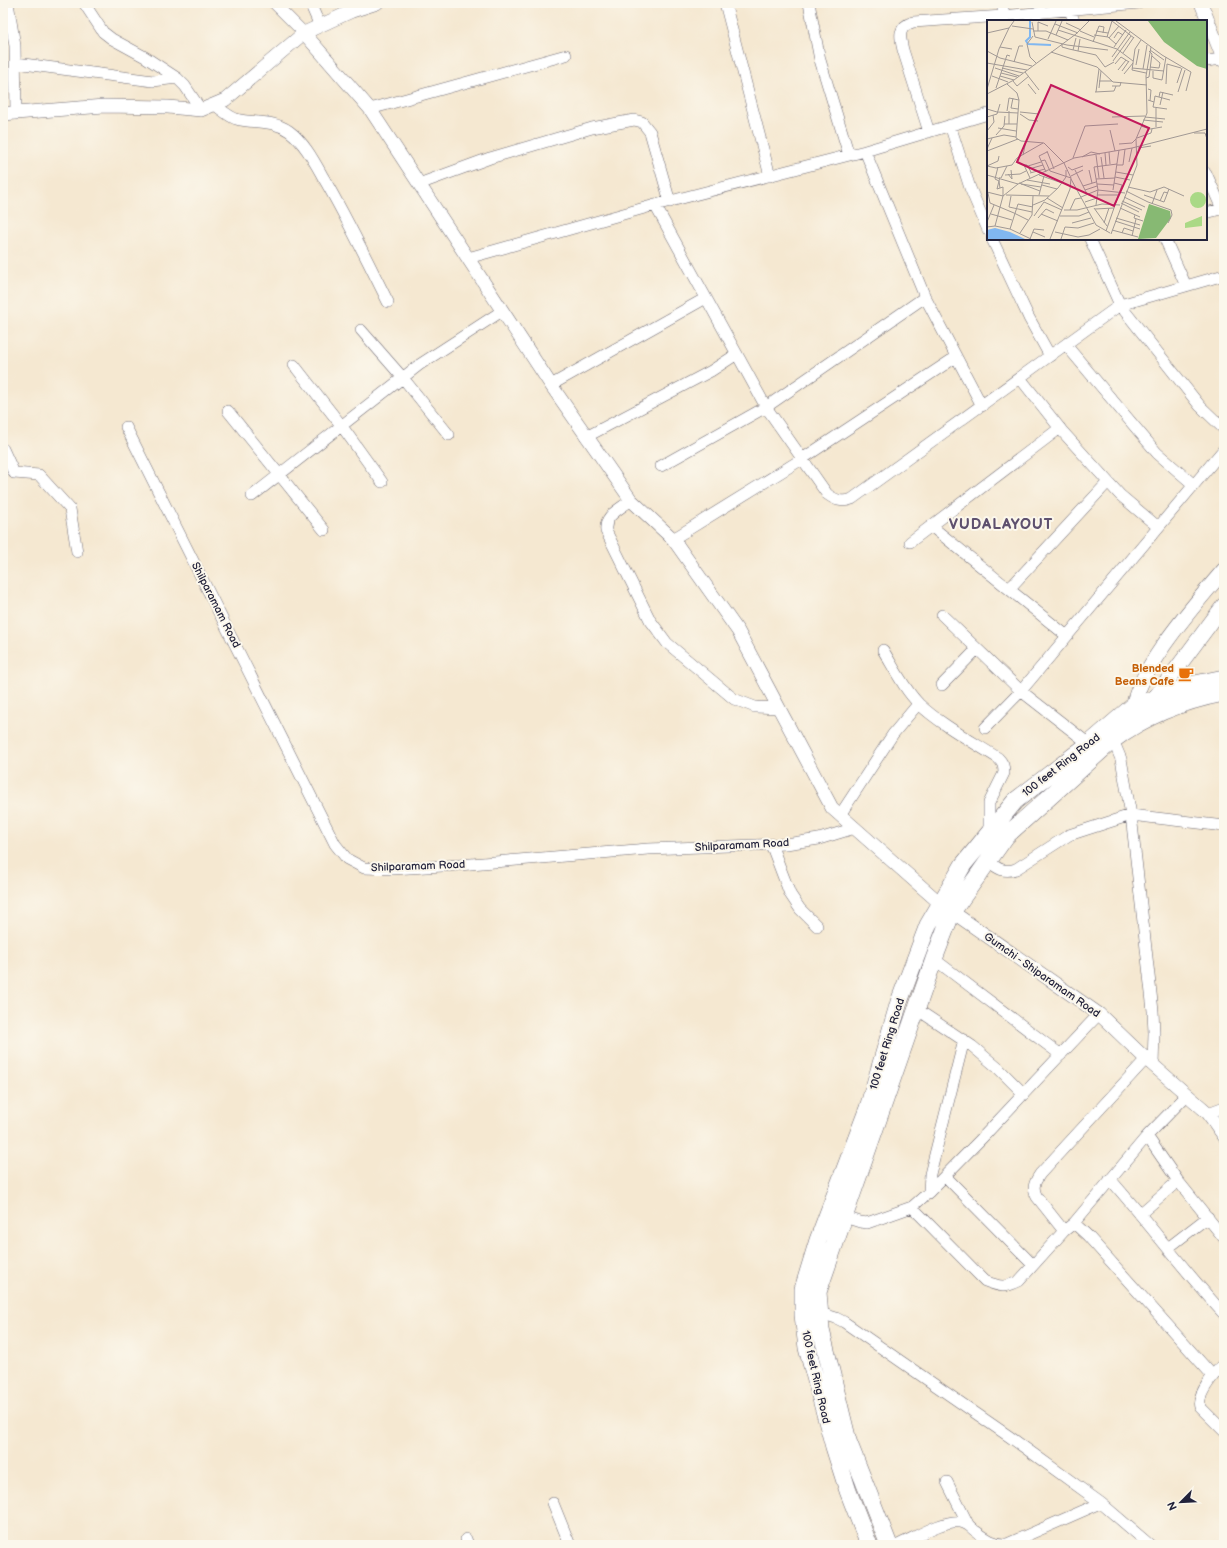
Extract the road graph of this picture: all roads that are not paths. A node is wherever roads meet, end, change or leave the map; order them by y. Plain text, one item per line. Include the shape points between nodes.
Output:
1 (8, 3) edge
2 (84, 3) edge
3 (274, 3) edge
4 (310, 3) edge
5 (377, 3) edge
6 (725, 3) edge
7 (809, 3) edge
8 (1002, 3) edge
9 (1139, 3) edge
10 (1201, 3) edge
11 (1070, 10) junction
12 (1004, 18) edge
13 (1074, 20) edge
14 (320, 26) junction
15 (304, 33) junction
16 (566, 55) dead end
17 (1223, 60) edge
18 (1207, 61) edge
19 (16, 63) junction
20 (177, 78) junction
21 (216, 105) junction
22 (370, 109) junction
23 (201, 110) junction
24 (9, 113) edge
25 (987, 114) edge
26 (950, 125) junction
27 (929, 132) junction
28 (865, 151) junction
29 (849, 155) junction
30 (1207, 175) edge
31 (770, 176) junction
32 (419, 184) junction
33 (670, 202) junction
34 (655, 206) junction
35 (1223, 209) edge
36 (1207, 213) edge
37 (987, 228) edge
38 (992, 240) edge
39 (1090, 240) edge
40 (1165, 240) edge
41 (468, 258) junction
42 (1224, 275) edge
43 (1186, 286) junction
44 (925, 297) junction
45 (706, 298) junction
46 (388, 302) dead end
47 (1120, 305) junction
48 (502, 311) junction
49 (361, 330) dead end
50 (1066, 345) junction
51 (737, 354) junction
52 (1050, 356) junction
53 (956, 357) junction
54 (294, 364) dead end
55 (403, 378) junction
56 (1020, 378) junction
57 (551, 385) junction
58 (982, 406) junction
59 (766, 407) junction
60 (228, 411) dead end
61 (341, 425) junction
62 (126, 427) dead end
63 (1060, 428) junction
64 (1224, 429) edge
65 (449, 435) dead end
66 (586, 437) junction
67 (3, 449) edge
68 (1224, 449) edge
69 (802, 459) junction
70 (661, 466) dead end
71 (280, 474) junction
72 (382, 482) dead end
73 (1108, 482) junction
74 (1194, 485) junction
75 (252, 496) dead end
76 (631, 500) junction
77 (931, 526) junction
78 (1158, 527) junction
79 (324, 530) dead end
80 (673, 539) junction
81 (910, 542) dead end
82 (78, 552) dead end
83 (1224, 570) edge
84 (1009, 589) junction
85 (1224, 605) edge
86 (942, 615) dead end
87 (1067, 636) junction
88 (977, 649) junction
89 (883, 650) dead end
90 (1224, 678) edge
91 (942, 685) dead end
92 (1021, 691) junction
93 (1224, 693) edge
94 (1154, 698) junction
95 (918, 704) junction
96 (1132, 707) junction
97 (779, 708) junction
98 (1151, 716) junction
99 (1132, 726) junction
100 (985, 728) dead end
101 (1113, 740) junction
102 (1088, 744) junction
103 (840, 815) junction
104 (1131, 815) junction
105 (1224, 826) edge
106 (855, 828) junction
107 (989, 833) junction
108 (771, 844) junction
109 (988, 861) junction
110 (946, 908) junction
111 (817, 926) dead end
112 (934, 959) junction
113 (918, 1010) junction
114 (1099, 1014) junction
115 (964, 1040) junction
116 (1061, 1055) junction
117 (1150, 1062) junction
118 (1024, 1094) junction
119 (1187, 1095) junction
120 (1224, 1107) edge
121 (1208, 1113) junction
122 (1147, 1136) junction
123 (1224, 1136) edge
124 (945, 1176) junction
125 (1110, 1179) junction
126 (1178, 1180) junction
127 (929, 1192) junction
128 (912, 1207) junction
129 (1140, 1214) junction
130 (845, 1217) junction
131 (1208, 1217) junction
132 (1074, 1222) junction
133 (1064, 1231) junction
134 (1224, 1238) edge
135 (1168, 1248) junction
136 (1033, 1265) junction
137 (820, 1313) junction
138 (1224, 1314) edge
139 (1224, 1363) edge
140 (1213, 1376) junction
141 (1224, 1430) edge
142 (947, 1482) dead end
143 (553, 1503) dead end
144 (1101, 1503) junction
145 (968, 1524) junction
146 (570, 1545) edge
147 (869, 1545) edge
148 (889, 1545) edge
149 (898, 1545) edge
150 (1150, 1545) edge

1 - 19 street
2 - 20 street via 103,32
3 - 15 street
4 - 14 street
5 - 14 street
6 - 31 street
7 - 29 street via 820,60
8 - 12 street
9 - 11 street
10 - 17 street
11 - 12 street
11 - 13 street
12 - 27 street via 913,22 906,24 902,29 900,37 903,50
14 - 15 street
15 - 21 street
15 - 22 street, Gumchi - Shiparamam Road
16 - 22 street
17 - 18 street
19 - 20 street via 153,81
19 - 24 street
20 - 23 street
21 - 23 street
21 - 46 street via 235,119 281,126 299,140 312,156 339,203
22 - 32 street, Gumchi - Shiparamam Road
23 - 24 street via 104,106
25 - 26 street
26 - 27 street
26 - 37 street via 970,188
27 - 28 street
28 - 29 street
28 - 44 street
29 - 31 street
30 - 35 street
31 - 33 street
32 - 33 street via 490,158 592,128 634,120 642,122 650,132
32 - 41 street, Gumchi - Shiparamam Road
33 - 34 street
34 - 41 street
34 - 45 street
35 - 36 street
38 - 52 street
39 - 47 street
40 - 43 street
41 - 48 street, Gumchi - Shiparamam Road
42 - 43 street
43 - 47 street
44 - 53 street
44 - 59 street
45 - 51 street
45 - 57 street
47 - 50 street
47 - 64 street via 1200,406
48 - 55 street
48 - 57 street, Gumchi - Shiparamam Road
49 - 55 street
50 - 52 street
50 - 74 street via 1157,453
51 - 59 street
51 - 66 street via 711,371
52 - 56 street
53 - 58 street
53 - 69 street
54 - 61 street
55 - 61 street
55 - 65 street
56 - 58 street
56 - 63 street
57 - 66 street, Gumchi - Shiparamam Road
58 - 69 street via 847,501 834,500 827,494
59 - 69 street
59 - 70 street
60 - 71 street
61 - 71 street
61 - 72 street
62 - 108 street, Shilparamam Road via 335,844 347,859 364,868 393,869 648,849
63 - 73 street
63 - 77 street
66 - 76 street, Gumchi - Shiparamam Road
67 - 82 street via 14,473 39,474 70,509
68 - 74 street
69 - 80 street
71 - 75 street
71 - 79 street
73 - 78 street
73 - 84 street
74 - 78 street
76 - 80 street, Gumchi - Shiparamam Road
76 - 97 street via 608,518 606,531 650,620 667,643 734,699 754,707
77 - 81 street
77 - 84 street
78 - 87 street
80 - 97 street, Gumchi - Shiparamam Road via 738,631
83 - 96 main road via 1190,610 1162,649 1144,676
84 - 87 street
85 - 94 main road
86 - 88 street
87 - 92 street
88 - 91 street
88 - 92 street
89 - 95 street
90 - 94 main road, 100 feet Ring Road via 1195,684
92 - 100 street
92 - 102 street
93 - 98 main road, 100 feet Ring Road via 1196,699
94 - 96 main road, 100 feet Ring Road
94 - 98 main road
95 - 103 street via 893,734
95 - 107 street via 1002,763 1004,773 989,803
96 - 99 main road
96 - 102 main road, 100 feet Ring Road
97 - 103 street, Gumchi - Shiparamam Road via 832,808
98 - 99 main road, 100 feet Ring Road
99 - 101 main road, 100 feet Ring Road
101 - 104 street via 1121,759
101 - 109 main road, 100 feet Ring Road via 1006,836
102 - 107 main road, 100 feet Ring Road via 1015,801
103 - 106 street, Gumchi - Shiparamam Road
104 - 105 street
104 - 109 street via 1069,835 1008,872
104 - 117 street via 1153,1011 1154,1033
106 - 108 street, Shilparamam Road via 819,839
106 - 110 street, Gumchi - Shiparamam Road
107 - 110 main road, 100 feet Ring Road via 963,865
108 - 111 street via 790,894 800,909
109 - 110 main road, 100 feet Ring Road
110 - 112 main road, 100 feet Ring Road
110 - 114 street, Gumchi - Shiparamam Road
110 - 147 main road, 100 feet Ring Road via 928,926 899,1002 868,1108 818,1240 803,1289 806,1341 818,1388 836,1454
112 - 113 main road, 100 feet Ring Road
112 - 116 street
113 - 115 street
113 - 130 main road, 100 feet Ring Road
114 - 116 street
114 - 117 street, Gumchi - Shiparamam Road
115 - 118 street
115 - 127 street via 930,1174
116 - 118 street
117 - 119 street, Gumchi - Shiparamam Road
117 - 133 street via 1040,1174 1033,1186 1037,1197
118 - 124 street
119 - 121 street, Gumchi - Shiparamam Road
119 - 122 street
120 - 121 street
121 - 123 street, Gumchi - Shiparamam Road
122 - 125 street
122 - 126 street
124 - 127 street
124 - 136 street
125 - 129 street
125 - 132 street
126 - 129 street
126 - 131 street
127 - 128 street
128 - 130 street via 867,1223
128 - 136 street via 985,1281 1004,1287 1011,1285 1019,1281
129 - 135 street
130 - 137 main road, 100 feet Ring Road via 818,1292
131 - 134 street
131 - 135 street
132 - 133 street
132 - 140 street
133 - 136 street
135 - 138 street
137 - 144 street via 850,1326
137 - 148 main road, 100 feet Ring Road via 821,1330 848,1441
139 - 140 street
140 - 141 street via 1198,1402
142 - 145 street
143 - 146 street
144 - 145 street via 1007,1544 999,1545 990,1541
144 - 150 street
145 - 149 street via 950,1523

